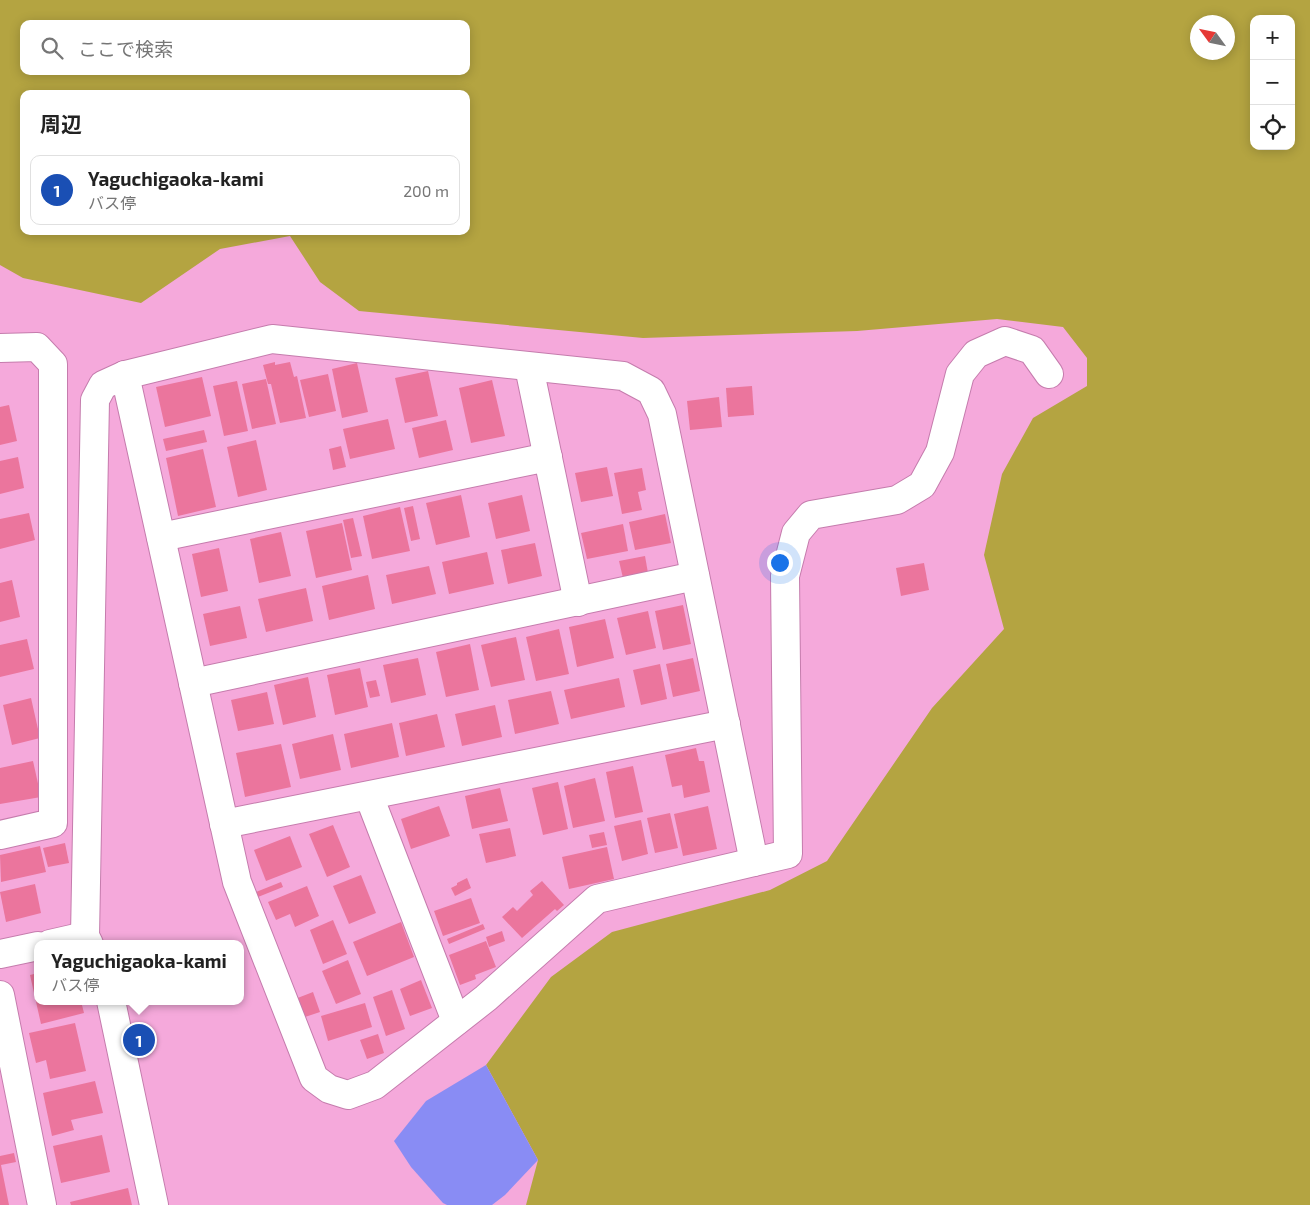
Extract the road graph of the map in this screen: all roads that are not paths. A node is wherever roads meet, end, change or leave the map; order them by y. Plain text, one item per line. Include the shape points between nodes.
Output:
1 (0, 348) edge
2 (529, 367) junction
3 (1049, 374) dead end
4 (125, 375) junction
5 (548, 457) junction
6 (161, 537) junction
7 (695, 576) junction
8 (578, 602) junction
9 (193, 683) junction
10 (726, 724) junction
11 (369, 796) junction
12 (224, 824) junction
13 (0, 835) edge
14 (754, 862) junction
15 (87, 940) edge
16 (34, 947) edge
17 (0, 954) edge
18 (0, 995) edge
19 (112, 1005) edge
20 (456, 1021) junction
21 (42, 1205) edge
22 (154, 1205) edge

1 - 13 street via 37,347 53,364 53,823
2 - 4 street via 272,340
2 - 5 street
2 - 7 street via 624,376 651,391 662,414
3 - 14 street via 1032,350 1004,341 976,354 960,374 940,452 922,485 897,500 811,515 796,533 785,576 788,854
4 - 6 street
4 - 15 street via 103,385 95,400
5 - 6 street
5 - 8 street
6 - 9 street
7 - 8 street
7 - 10 street
8 - 9 street
9 - 12 street
10 - 11 street
10 - 14 street
11 - 12 street
11 - 20 street
12 - 20 street via 237,882 314,1078 329,1090 348,1095 374,1084
14 - 20 street via 597,899
16 - 17 street
18 - 21 street
19 - 22 street

